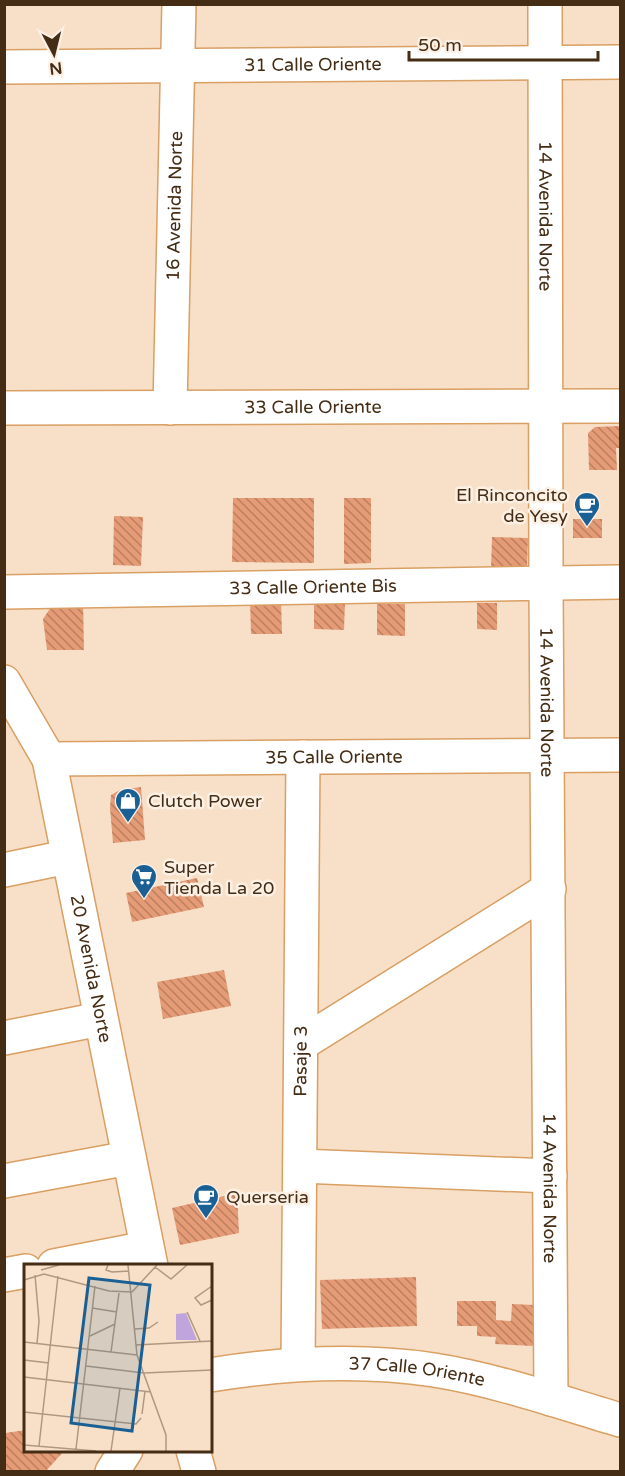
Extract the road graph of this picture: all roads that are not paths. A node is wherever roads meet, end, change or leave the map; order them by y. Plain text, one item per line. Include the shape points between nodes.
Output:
1 (179, 4) edge
2 (545, 4) edge
3 (545, 62) junction
4 (621, 62) edge
5 (178, 65) junction
6 (4, 67) edge
7 (546, 406) junction
8 (621, 406) edge
9 (4, 408) edge
10 (170, 408) junction
11 (621, 582) edge
12 (546, 584) junction
13 (4, 592) edge
14 (4, 682) edge
15 (621, 755) edge
16 (548, 756) junction
17 (303, 757) junction
18 (49, 759) junction
19 (67, 857) junction
20 (4, 870) edge
21 (549, 889) junction
22 (100, 1020) junction
23 (4, 1038) edge
24 (301, 1044) junction
25 (129, 1158) junction
26 (300, 1166) junction
27 (550, 1176) junction
28 (4, 1181) edge
29 (149, 1257) edge
30 (75, 1264) edge
31 (24, 1271) edge
32 (4, 1275) edge
33 (298, 1364) junction
34 (212, 1376) edge
35 (551, 1399) junction
36 (621, 1420) edge
37 (125, 1452) edge
38 (194, 1452) edge
39 (112, 1472) edge
40 (199, 1472) edge

1 - 5 street, 16 Avenida Norte
2 - 3 street, 14 Avenida Norte
3 - 4 street, 31 Calle Oriente
3 - 5 street, 31 Calle Oriente
3 - 7 street, 14 Avenida Norte
5 - 6 street, 31 Calle Oriente
5 - 10 street, 16 Avenida Norte
7 - 8 street, 33 Calle Oriente
7 - 10 street, 33 Calle Oriente
7 - 12 street, 14 Avenida Norte
9 - 10 street, 33 Calle Oriente
11 - 12 street, 33 Calle Oriente Bis
12 - 13 street, 33 Calle Oriente Bis
12 - 16 street, 14 Avenida Norte
14 - 18 street, 20 Avenida Norte
15 - 16 street, 35 Calle Oriente
16 - 17 street, 35 Calle Oriente
16 - 21 street, 14 Avenida Norte
17 - 18 street, 35 Calle Oriente
17 - 24 street, Pasaje 3
18 - 19 street, 20 Avenida Norte
19 - 20 street
19 - 22 street, 20 Avenida Norte
21 - 24 street
21 - 27 street, 14 Avenida Norte
22 - 23 street
22 - 25 street, 20 Avenida Norte
24 - 26 street, Pasaje 3
25 - 28 street
25 - 29 street, 20 Avenida Norte
26 - 27 street
26 - 33 street, Pasaje 3
27 - 35 street, 14 Avenida Norte
29 - 30 street
31 - 32 street
33 - 34 street, 37 Calle Oriente
33 - 35 street, 37 Calle Oriente via 437,1370
35 - 36 street, 37 Calle Oriente
37 - 39 street
38 - 40 street

